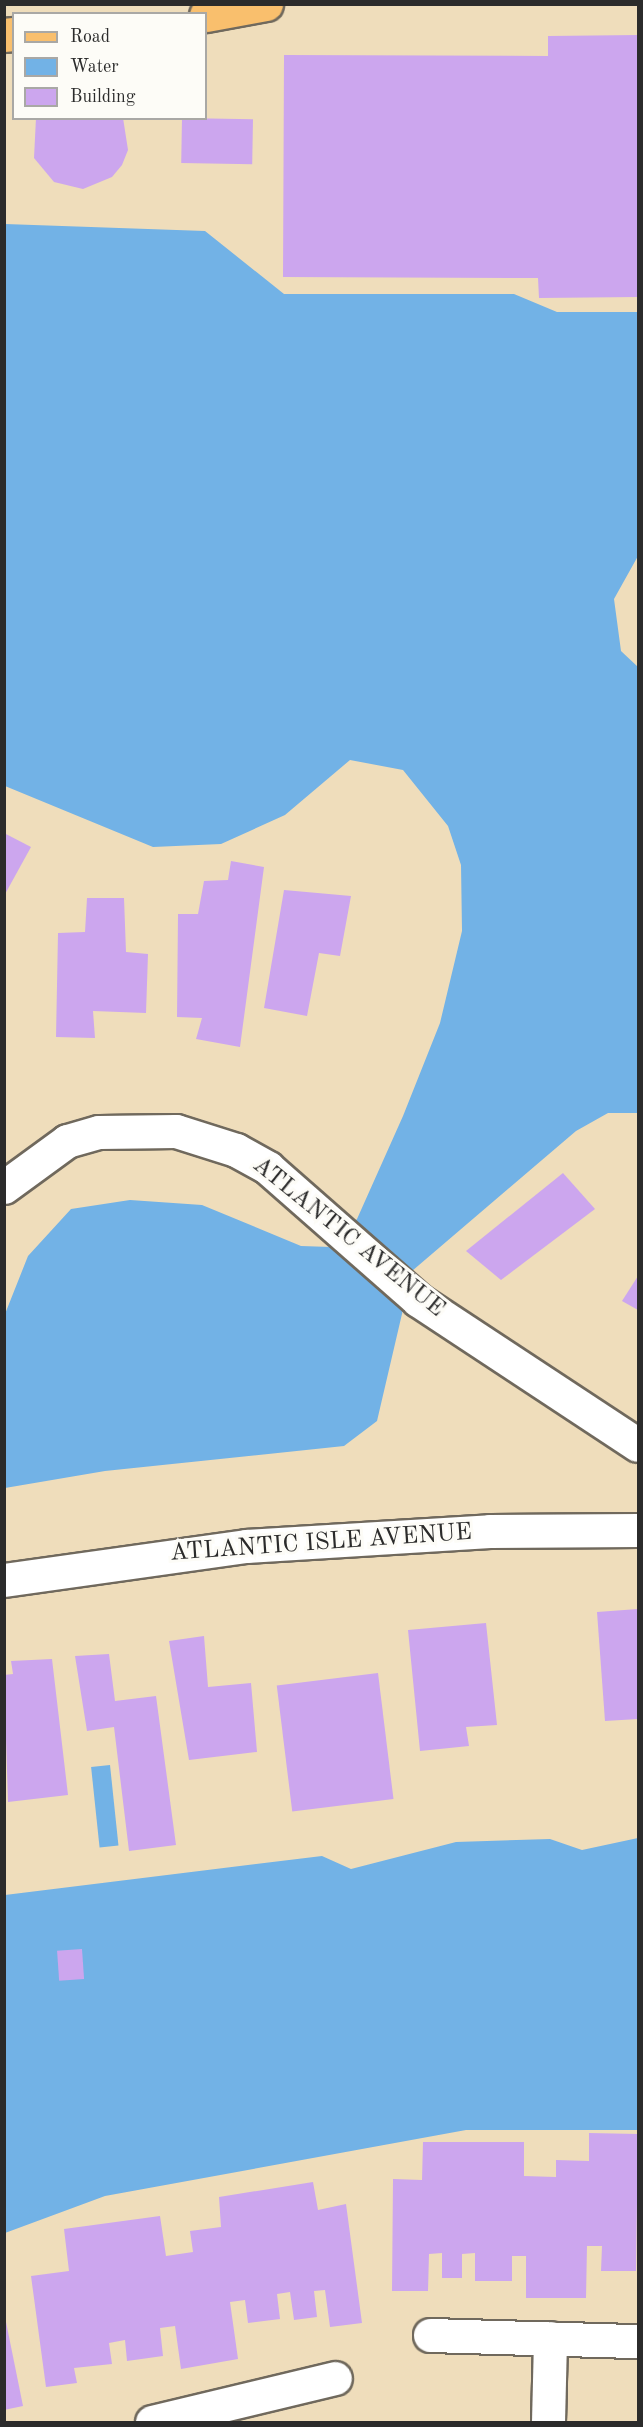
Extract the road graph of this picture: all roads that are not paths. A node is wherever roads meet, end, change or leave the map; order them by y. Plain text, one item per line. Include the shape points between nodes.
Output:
1 (266, 4) edge
2 (207, 15) edge
3 (4, 1187) edge
4 (639, 1445) edge
5 (639, 1530) edge
6 (4, 1580) edge
7 (430, 2335) dead end
8 (550, 2338) junction
9 (639, 2341) edge
10 (335, 2378) dead end
11 (212, 2415) edge
12 (152, 2422) edge
13 (533, 2422) edge
14 (549, 2422) edge

1 - 2 main road
3 - 4 street, ATLANTIC AVENUE via 67,1142 99,1132 176,1131 236,1150 268,1168 334,1222 418,1300
5 - 6 street, ATLANTIC ISLE AVENUE via 490,1531 269,1545
7 - 8 street
8 - 9 street
8 - 14 street
10 - 11 street
11 - 12 street
13 - 14 street

